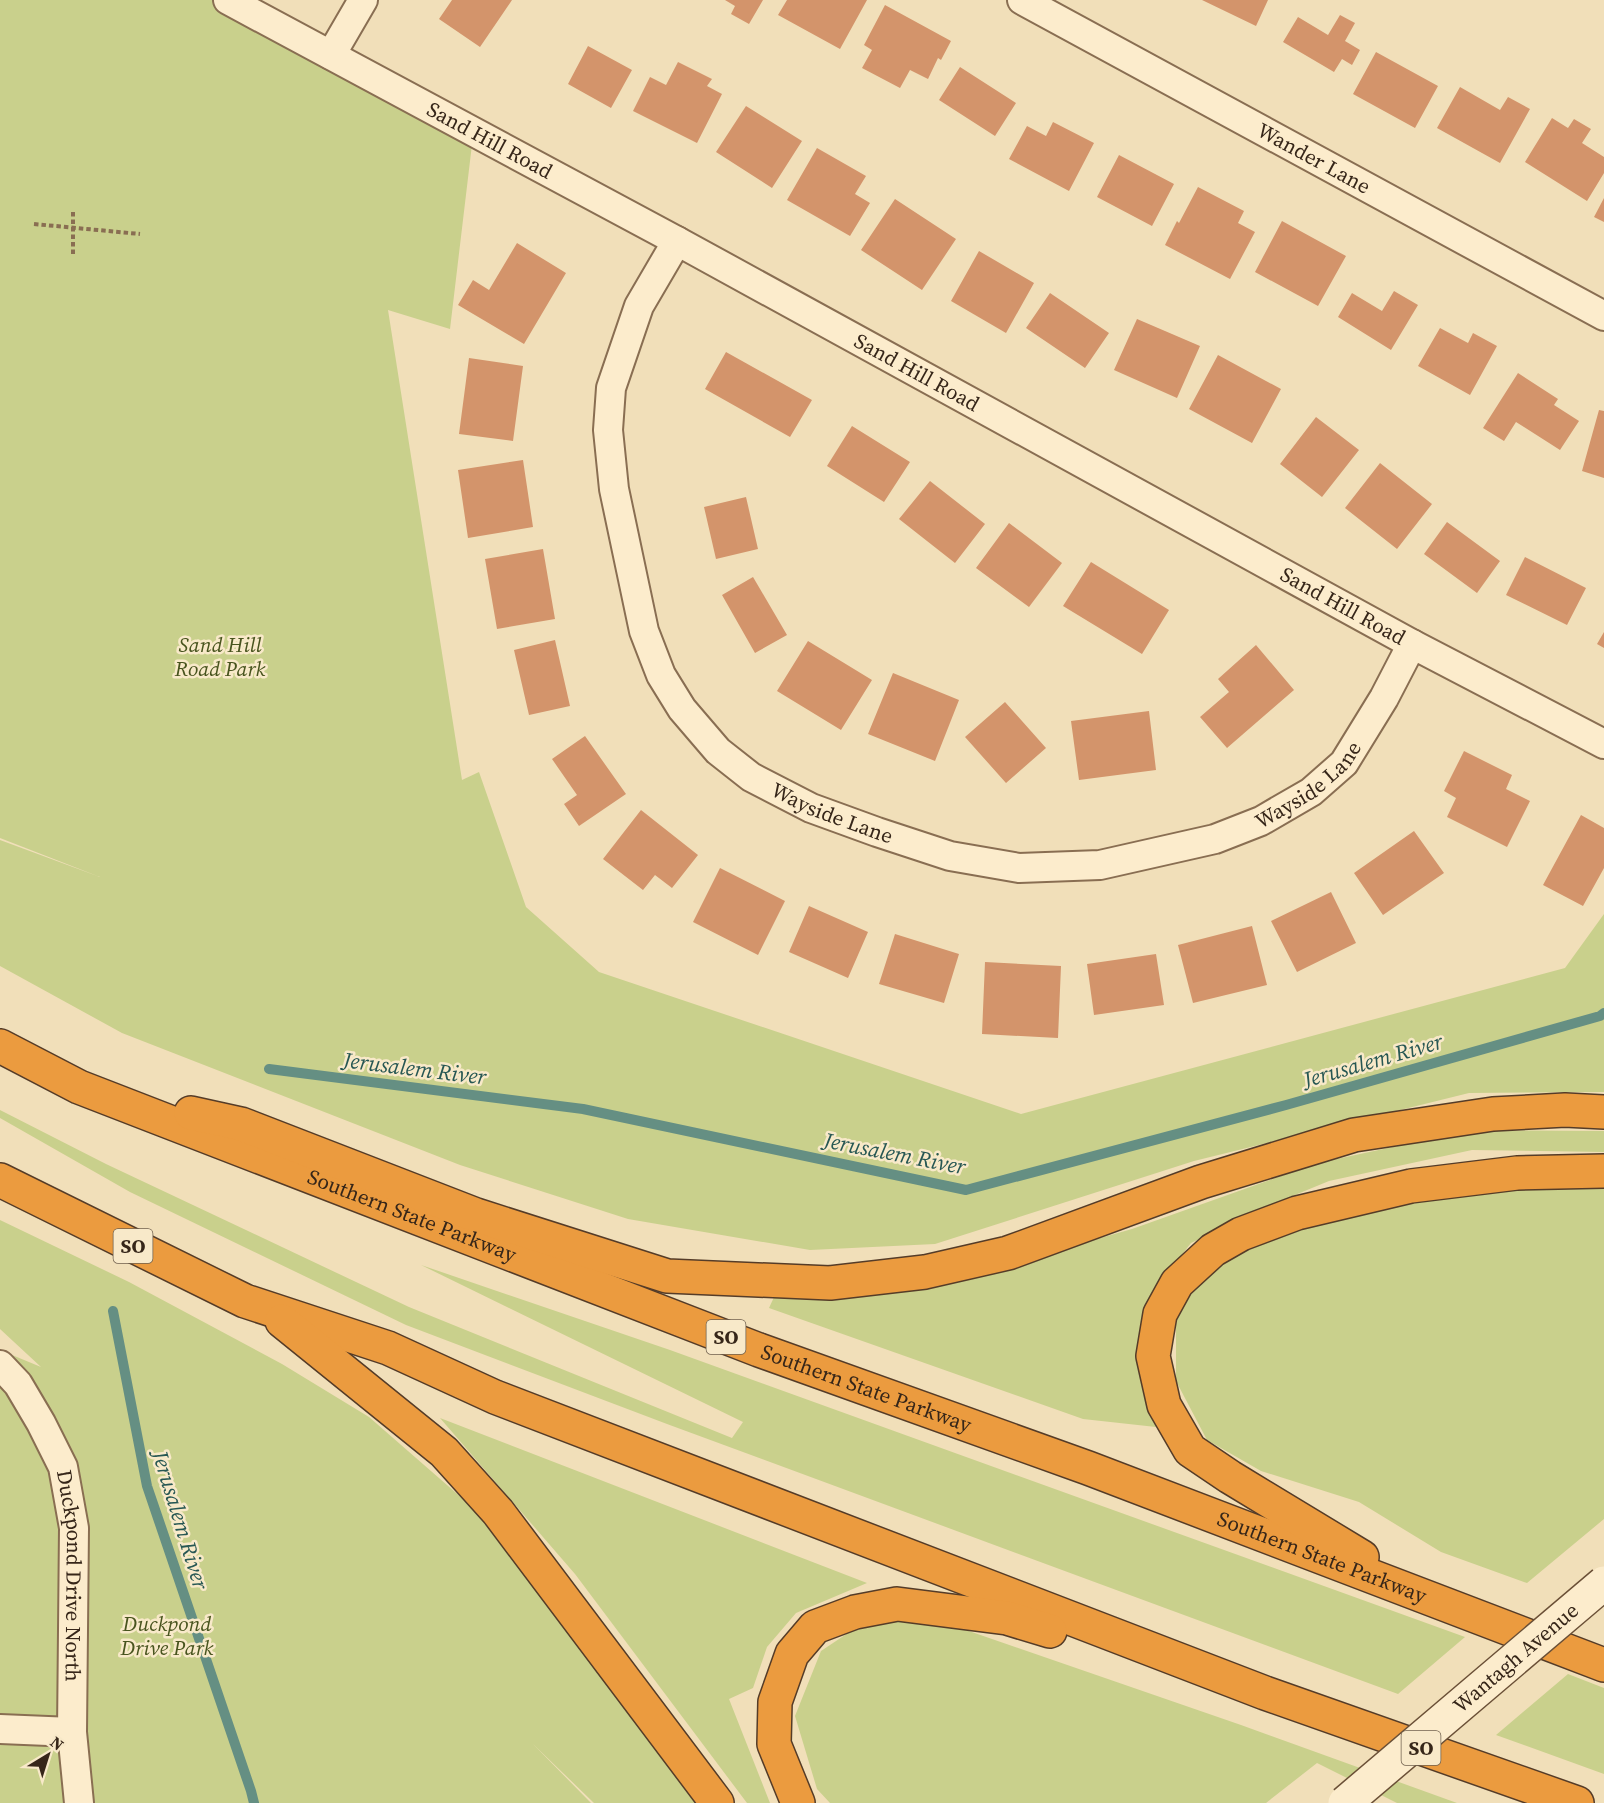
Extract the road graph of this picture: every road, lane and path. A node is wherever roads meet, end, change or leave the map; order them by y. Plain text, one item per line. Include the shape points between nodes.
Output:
1 (228, 0) edge
2 (363, 0) edge
3 (1022, 0) edge
4 (331, 55) junction
5 (73, 209) dead end
6 (34, 224) dead end
7 (74, 228) junction
8 (140, 234) dead end
9 (677, 241) junction
10 (73, 254) dead end
11 (1604, 316) edge
12 (1412, 644) junction
13 (1604, 744) edge
14 (0, 1046) edge
15 (79, 1087) junction
16 (1604, 1112) edge
17 (1604, 1171) edge
18 (0, 1179) edge
19 (267, 1308) junction
20 (0, 1365) edge
21 (1604, 1582) edge
22 (1458, 1610) junction
23 (1604, 1665) edge
24 (1265, 1693) junction
25 (0, 1729) edge
26 (72, 1732) junction
27 (78, 1803) edge
28 (717, 1803) edge
29 (798, 1803) edge
30 (1346, 1803) edge
31 (1577, 1803) edge

1 - 4 street, Sand Hill Road
2 - 4 street
3 - 11 street, Wander Lane
4 - 9 street, Sand Hill Road
5 - 7 path
6 - 7 path
7 - 8 path
7 - 10 path
9 - 12 street, Sand Hill Road
9 - 12 street, Wayside Lane via 639,306 611,388 608,430 614,489 644,631 661,675 682,709 718,751 751,777 811,808 950,856 1019,868 1100,865 1215,839 1261,821 1311,792 1344,763
12 - 13 street, Sand Hill Road
14 - 15 highway, Southern State Parkway / SO
15 - 16 highway via 241,1124 476,1215 668,1276 830,1283 925,1272 1008,1253 1201,1182 1354,1134 1493,1114
15 - 22 highway, Southern State Parkway / SO via 759,1350 1088,1468
17 - 22 highway via 1517,1173 1411,1186 1298,1213 1241,1234 1213,1250 1177,1283 1160,1314 1153,1356 1164,1405 1190,1450 1357,1554
18 - 19 highway, SO via 245,1301
19 - 24 highway, SO via 388,1348 495,1397
19 - 28 highway via 452,1460 498,1512
20 - 26 street, Duckpond Drive North via 18,1384 63,1467 74,1528
21 - 30 main road, Wantagh Avenue, bridge
22 - 23 highway, Southern State Parkway / SO
24 - 29 highway via 1008,1618 897,1604 855,1612 815,1627 792,1654 775,1702 774,1744
24 - 31 highway, SO
25 - 26 street
26 - 27 street, Duckpond Drive North

